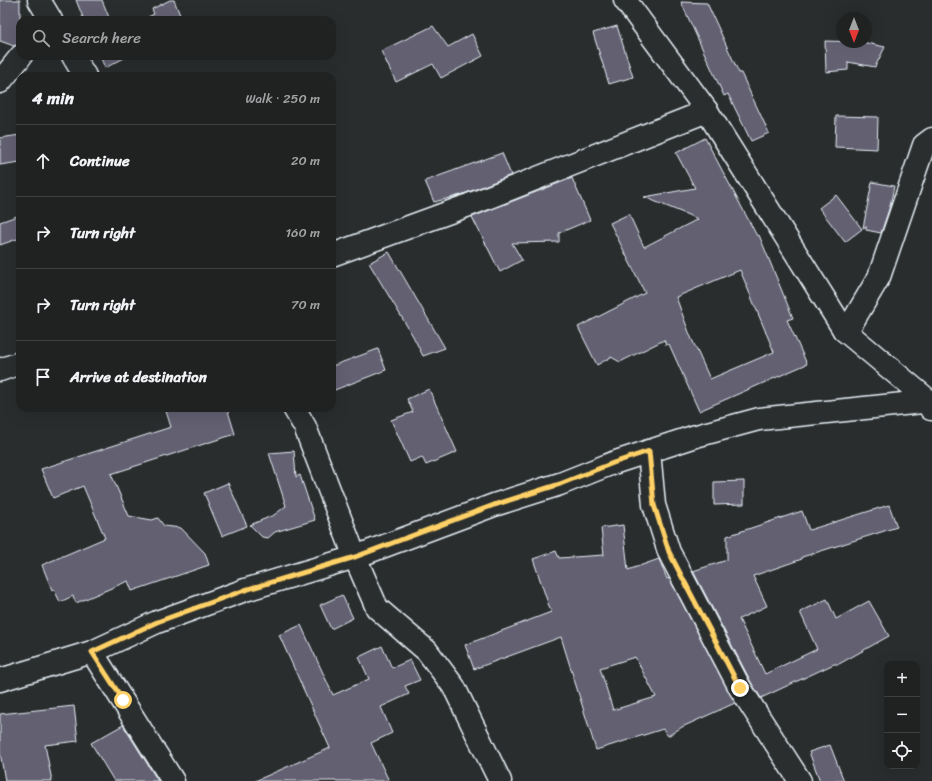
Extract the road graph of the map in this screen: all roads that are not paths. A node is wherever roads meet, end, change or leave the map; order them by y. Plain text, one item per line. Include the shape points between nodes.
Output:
1 (625, 0) edge
2 (18, 60) edge
3 (75, 60) edge
4 (83, 72) edge
5 (0, 82) edge
6 (707, 110) junction
7 (932, 139) edge
8 (336, 254) edge
9 (844, 330) junction
10 (16, 364) edge
11 (0, 370) edge
12 (931, 405) edge
13 (296, 412) edge
14 (649, 451) junction
15 (355, 557) junction
16 (92, 652) junction
17 (0, 680) edge
18 (173, 781) edge
19 (500, 781) edge
20 (800, 781) edge

1 - 6 street
2 - 5 street
3 - 4 street
6 - 8 street via 469,205
6 - 9 street
7 - 9 street via 924,145 879,277 853,321
9 - 12 street
10 - 11 street
12 - 14 street via 759,419
13 - 15 street via 305,427
14 - 15 street
14 - 20 street via 654,505 669,552 740,688
15 - 16 street via 245,590 157,622
15 - 19 street via 378,608 427,651 454,687
16 - 17 street
16 - 18 street

